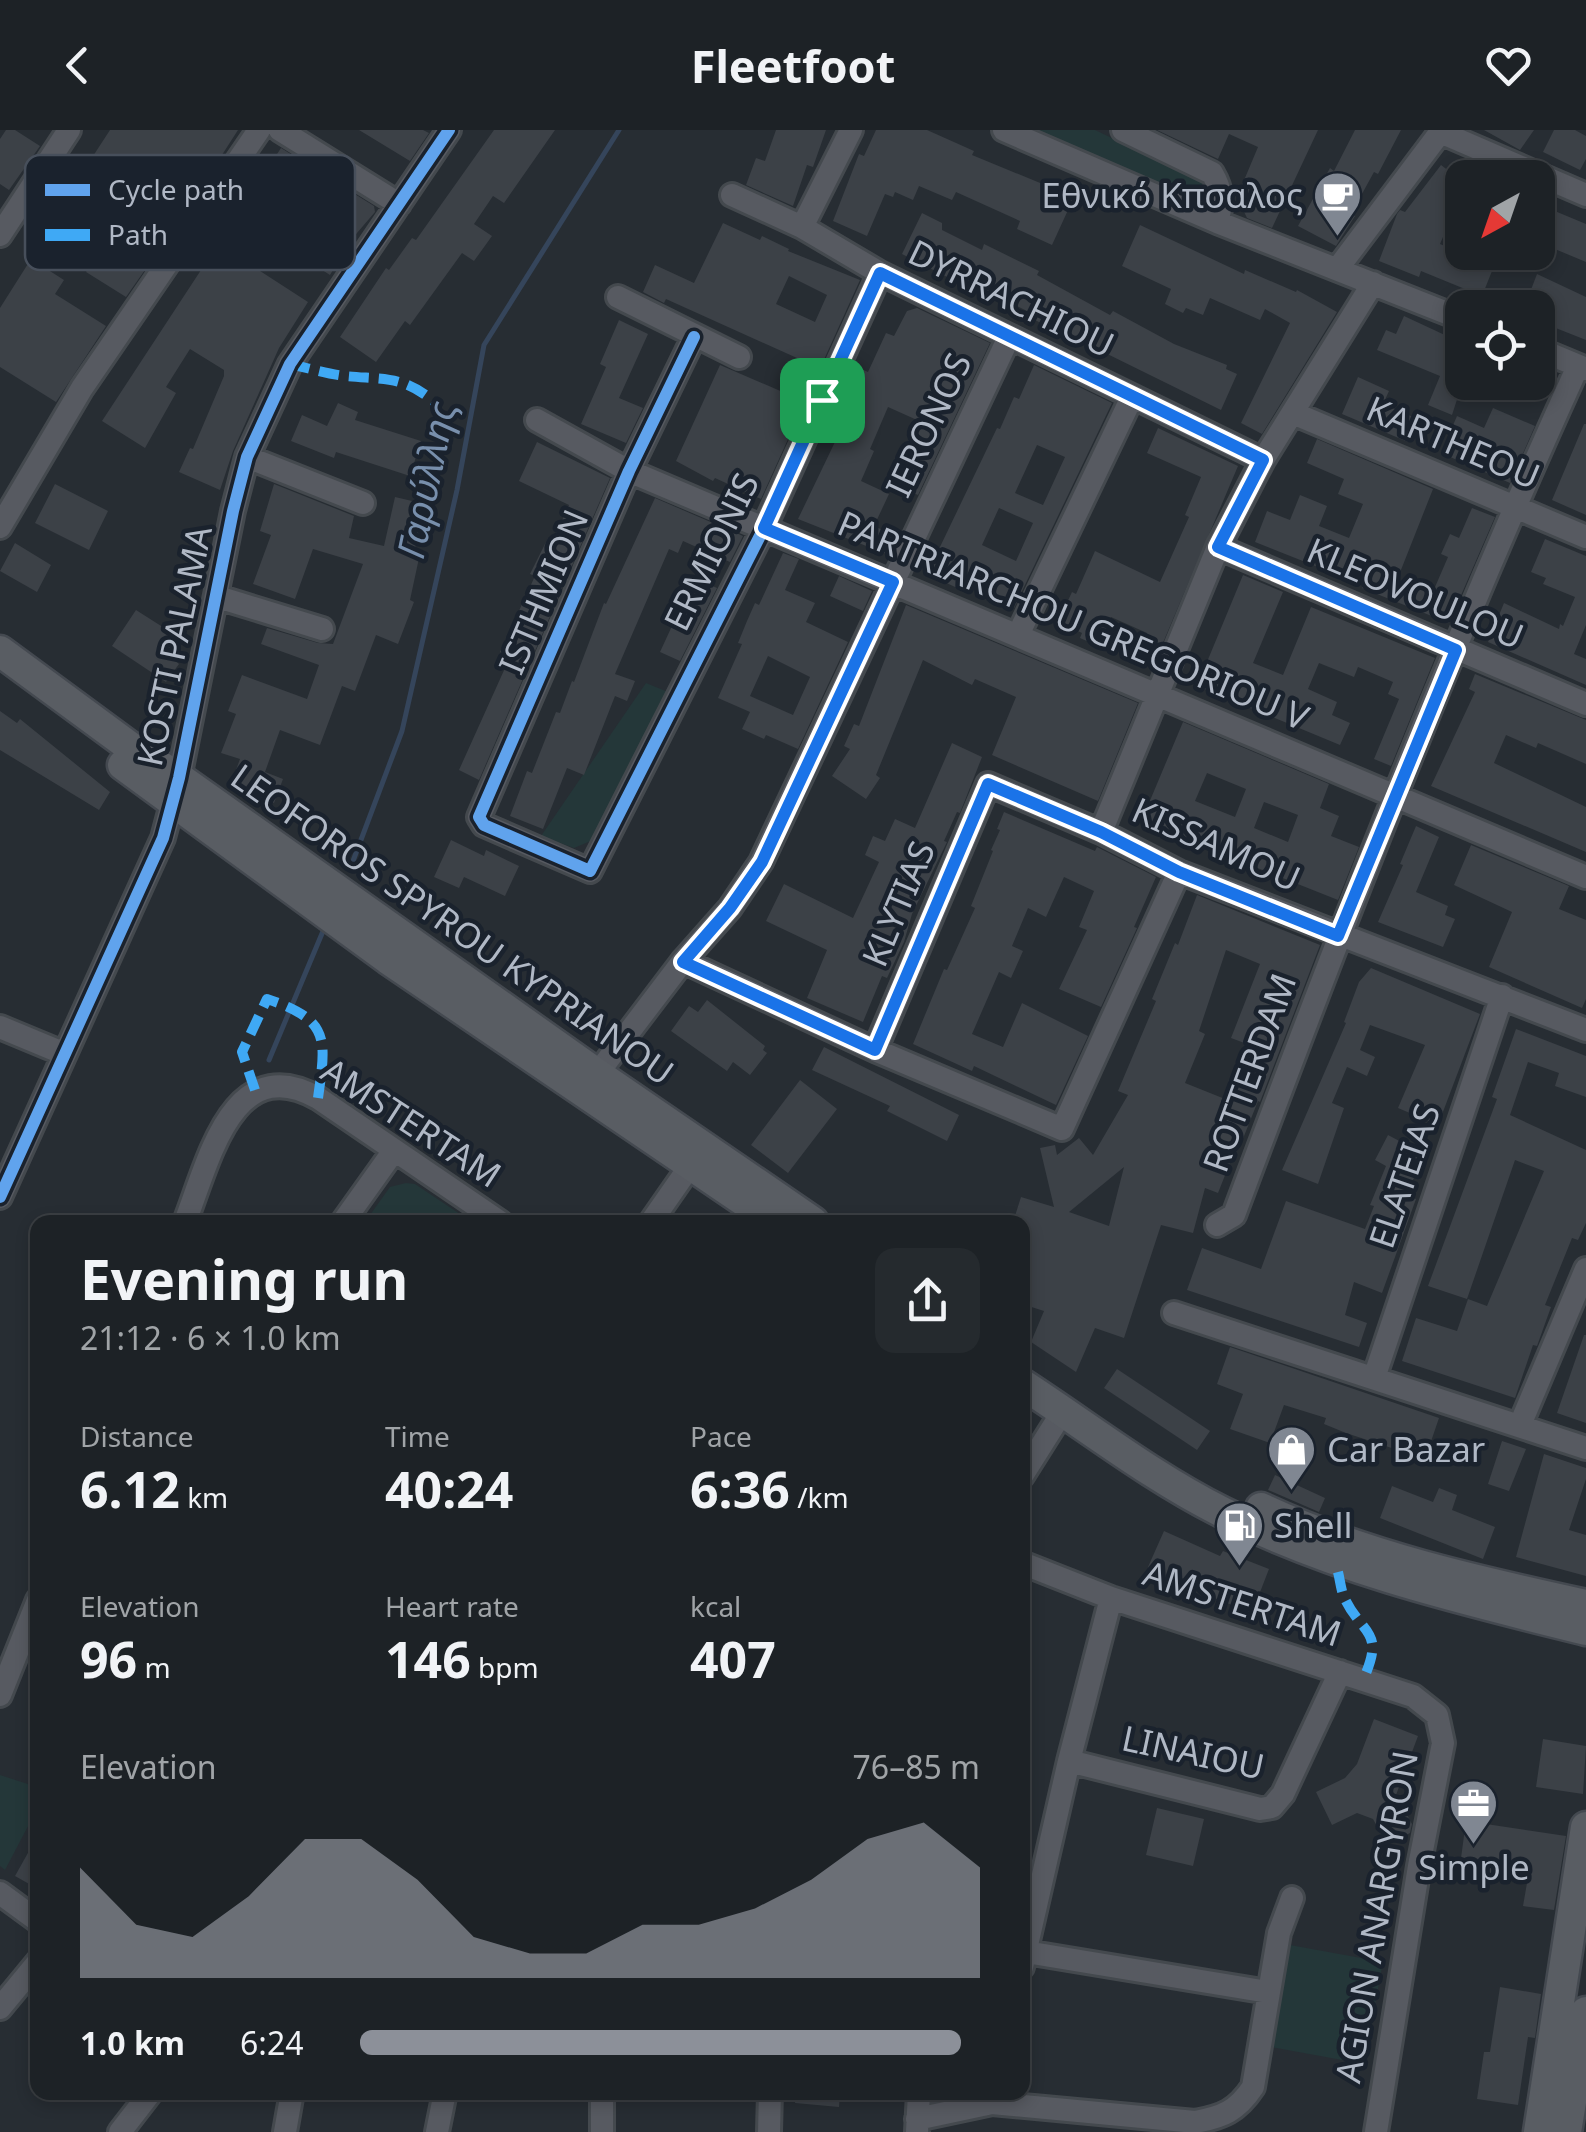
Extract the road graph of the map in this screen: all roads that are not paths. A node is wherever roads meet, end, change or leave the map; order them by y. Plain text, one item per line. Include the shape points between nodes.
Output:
1 (69, 130) edge
2 (258, 130) edge
3 (280, 130) edge
4 (449, 130) edge
5 (851, 130) edge
6 (1004, 130) edge
7 (1123, 130) edge
8 (1441, 131) edge
9 (52, 155) edge
10 (241, 155) edge
11 (320, 155) edge
12 (355, 177) edge
13 (25, 194) edge
14 (1586, 195) edge
15 (732, 196) dead end
16 (399, 204) junction
17 (1217, 222) junction
18 (2, 227) edge
19 (802, 227) junction
20 (1338, 268) junction
21 (355, 269) edge
22 (162, 270) edge
23 (354, 270) edge
24 (880, 273) junction
25 (1374, 283) junction
26 (618, 297) dead end
27 (1445, 312) edge
28 (694, 337) junction
29 (1009, 337) junction
30 (1555, 356) edge
31 (739, 357) dead end
32 (1582, 368) edge
33 (1132, 397) junction
34 (1292, 413) junction
35 (537, 420) dead end
36 (247, 457) junction
37 (1263, 460) junction
38 (629, 471) junction
39 (363, 503) dead end
40 (1514, 507) junction
41 (0, 527) edge
42 (764, 528) junction
43 (1586, 536) edge
44 (1218, 547) junction
45 (893, 582) junction
46 (218, 597) junction
47 (322, 629) dead end
48 (1018, 635) junction
49 (1456, 650) junction
50 (0, 651) edge
51 (0, 675) edge
52 (1157, 696) junction
53 (1586, 704) edge
54 (988, 784) joint
55 (176, 789) junction
56 (1394, 796) junction
57 (1101, 832) junction
58 (530, 846) joint
59 (1179, 872) junction
60 (1586, 877) edge
61 (1338, 936) junction
62 (683, 962) junction
63 (1502, 996) junction
64 (0, 1027) edge
65 (1586, 1030) edge
66 (875, 1050) junction
67 (66, 1054) junction
68 (597, 1074) junction
69 (393, 1152) junction
70 (690, 1166) junction
71 (6, 1168) edge
72 (0, 1198) edge
73 (188, 1215) edge
74 (348, 1215) edge
75 (489, 1215) edge
76 (656, 1215) edge
77 (764, 1215) edge
78 (803, 1215) edge
79 (1217, 1225) dead end
80 (1586, 1269) edge
81 (1174, 1313) dead end
82 (1030, 1371) edge
83 (1374, 1378) junction
84 (1030, 1389) edge
85 (1063, 1411) junction
86 (1520, 1425) junction
87 (1586, 1448) edge
88 (1030, 1463) edge
89 (1030, 1566) edge
90 (1111, 1598) junction
91 (1586, 1605) edge
92 (30, 1620) edge
93 (1586, 1630) edge
94 (1340, 1672) junction
95 (0, 1694) edge
96 (1438, 1714) joint
97 (1069, 1760) junction
98 (1586, 1826) edge
99 (0, 1892) edge
100 (1292, 1898) dead end
101 (30, 1915) edge
102 (1030, 1932) edge
103 (1030, 1960) edge
104 (30, 1972) edge
105 (1268, 1992) junction
106 (0, 2008) edge
107 (1586, 2012) edge
108 (145, 2100) edge
109 (291, 2100) edge
110 (443, 2100) edge
111 (602, 2100) edge
112 (770, 2100) edge
113 (919, 2100) edge
114 (987, 2100) edge
115 (1010, 2100) edge
116 (917, 2125) edge
117 (120, 2132) edge
118 (285, 2132) edge
119 (437, 2132) edge
120 (602, 2132) edge
121 (770, 2132) edge
122 (1376, 2132) edge
123 (1539, 2132) edge
124 (1566, 2132) edge

1 - 9 street
2 - 10 street
3 - 11 street
4 - 16 street, KOSTI PALAMA
5 - 19 street
6 - 17 street
7 - 17 street via 1212,173 1220,185
8 - 14 street
8 - 20 street
12 - 16 street
13 - 18 street
15 - 19 street, DYRRACHIOU
16 - 21 street, KOSTI PALAMA
17 - 20 street
19 - 24 street, DYRRACHIOU
20 - 25 street
22 - 41 street
23 - 36 street, KOSTI PALAMA via 290,364
24 - 29 street, DYRRACHIOU
24 - 42 street, ERMIONIS
25 - 27 street
25 - 34 street
26 - 28 street
28 - 31 street
28 - 38 street, ISTHMION
29 - 33 street, DYRRACHIOU
29 - 45 street, IERONOS
30 - 32 street
32 - 40 street, ROTTERDAM
33 - 37 street, DYRRACHIOU
33 - 48 street
34 - 37 street
34 - 40 street, KARTHEOU
35 - 38 street, PARTRIARCHOU GREGORIOU V
36 - 39 street
36 - 46 street, KOSTI PALAMA
37 - 44 street
38 - 42 street, PARTRIARCHOU GREGORIOU V
38 - 58 street, ISTHMION via 479,817
40 - 43 street, KARTHEOU
40 - 49 street, ROTTERDAM
42 - 45 street, PARTRIARCHOU GREGORIOU V
42 - 58 street, ERMIONIS via 590,871
44 - 49 street, KLEOVOULOU
44 - 52 street
45 - 48 street, PARTRIARCHOU GREGORIOU V
45 - 62 street, IERONOS via 762,862
46 - 47 street
46 - 55 street, KOSTI PALAMA
48 - 52 street, PARTRIARCHOU GREGORIOU V
49 - 53 street, KLEOVOULOU
49 - 56 street, ROTTERDAM
50 - 55 main road, LEOFOROS SPYROU KYPRIANOU
51 - 55 main road, LEOFOROS SPYROU KYPRIANOU
52 - 56 street, PARTRIARCHOU GREGORIOU V
52 - 57 street
54 - 57 street, KISSAMOU
54 - 66 street, KLYTIAS
55 - 67 street, KOSTI PALAMA via 163,838
55 - 68 main road, LEOFOROS SPYROU KYPRIANOU
55 - 70 main road, LEOFOROS SPYROU KYPRIANOU via 388,959
56 - 60 street, PARTRIARCHOU GREGORIOU V
56 - 61 street, ROTTERDAM
57 - 59 street, KISSAMOU
59 - 61 street, KISSAMOU
59 - 66 street via 1062,1129
61 - 63 street, KISSAMOU
61 - 79 street, ROTTERDAM via 1234,1215
62 - 66 street
62 - 68 street, IERONOS
63 - 65 street, KISSAMOU
63 - 83 street, ELATEIAS
64 - 67 street
67 - 71 street, KOSTI PALAMA
68 - 78 main road, LEOFOROS SPYROU KYPRIANOU
69 - 73 street, AMSTERTAM via 304,1091 255,1090 220,1134
69 - 74 street
69 - 75 street, AMSTERTAM
70 - 76 street
70 - 77 main road, LEOFOROS SPYROU KYPRIANOU
71 - 72 street, KOSTI PALAMA
80 - 86 street
81 - 83 street
82 - 91 main road via 1148,1451 1276,1515 1464,1578
83 - 86 street
84 - 85 main road
85 - 88 street
85 - 93 main road via 1146,1467 1257,1528 1379,1576
86 - 87 street
89 - 90 street, AMSTERTAM
90 - 94 street, AMSTERTAM
90 - 97 street
92 - 95 street
94 - 96 street, AMSTERTAM via 1413,1696
94 - 97 street, LINAIOU via 1272,1807 1260,1810
96 - 122 street, AGION ANARGYRON via 1443,1743
97 - 102 street
98 - 123 main road
99 - 101 street
100 - 105 street
103 - 105 street
104 - 106 street
105 - 115 street via 1253,2087 1222,2117 1195,2122
107 - 124 main road
108 - 117 street
109 - 118 street
110 - 119 street
111 - 120 street
112 - 121 street
113 - 116 street
114 - 116 street

